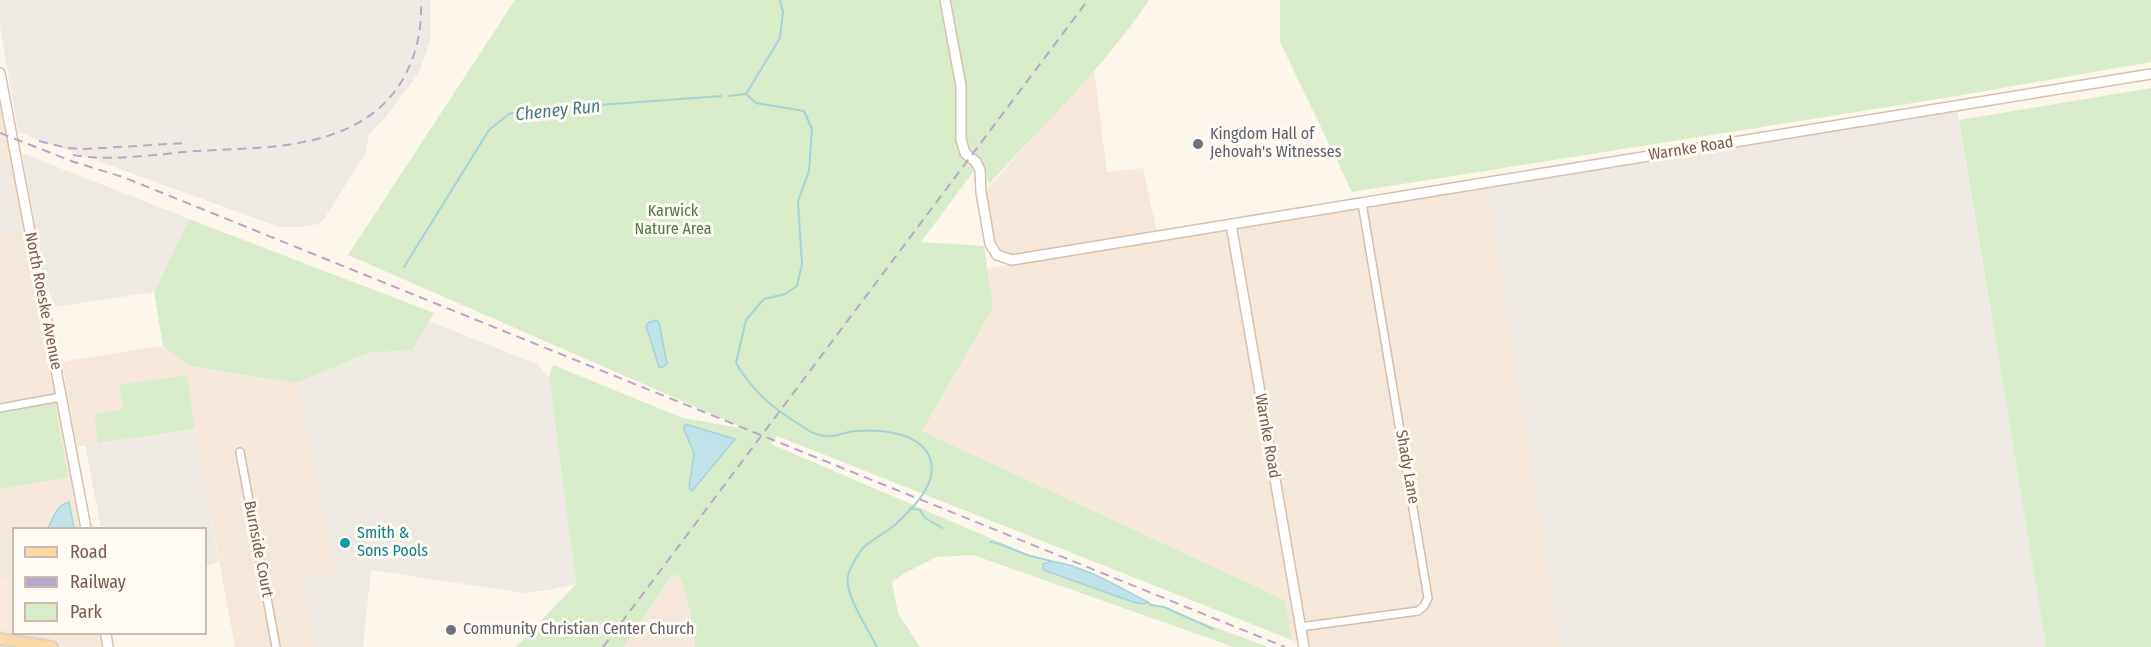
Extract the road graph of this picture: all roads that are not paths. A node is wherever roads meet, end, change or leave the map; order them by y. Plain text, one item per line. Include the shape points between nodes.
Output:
1 (945, 0) edge
2 (0, 73) edge
3 (2151, 74) edge
4 (1362, 203) junction
5 (1230, 224) junction
6 (61, 397) junction
7 (0, 408) edge
8 (240, 452) dead end
9 (86, 527) edge
10 (1300, 627) junction
11 (0, 639) edge
12 (52, 647) edge
13 (276, 647) edge
14 (1304, 647) edge

1 - 5 street, Warnke Road via 961,86 961,139 965,153 980,170 990,244 997,255 1012,260
2 - 6 street, North Roeske Avenue
3 - 4 street, Warnke Road
4 - 5 street, Warnke Road
4 - 10 street, Shady Lane via 1428,598 1418,611
5 - 10 street, Warnke Road
6 - 7 street
6 - 9 street, North Roeske Avenue
8 - 13 street, Burnside Court
10 - 14 street, Warnke Road
11 - 12 main road

